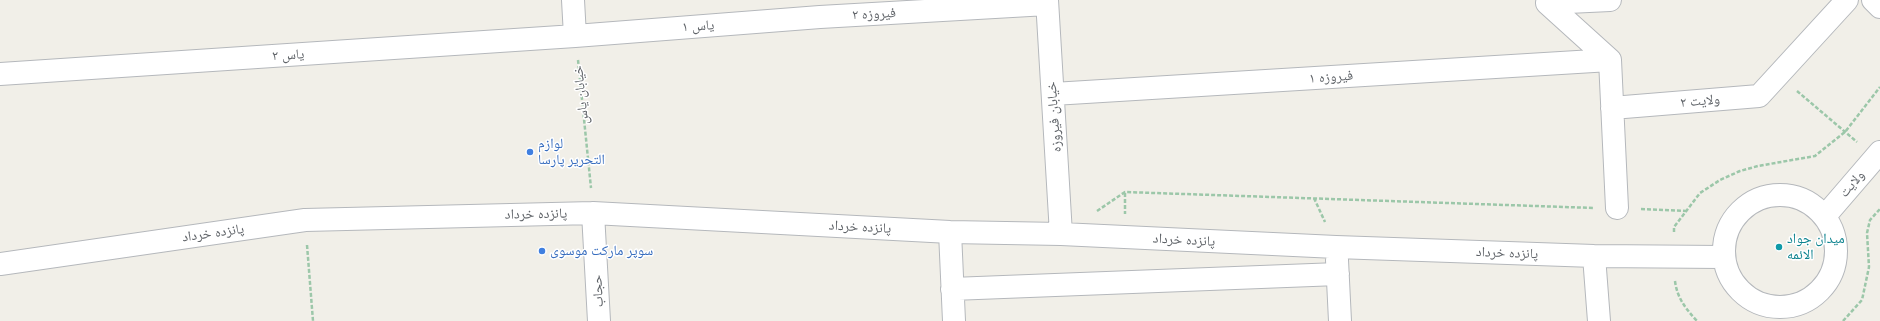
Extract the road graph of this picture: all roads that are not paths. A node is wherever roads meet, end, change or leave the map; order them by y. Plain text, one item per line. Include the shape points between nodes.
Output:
1 (573, 0) edge
2 (1610, 0) edge
3 (1848, 0) edge
4 (1873, 0) edge
5 (1547, 1) edge
6 (1047, 2) edge
7 (1880, 6) edge
8 (820, 17) joint
9 (576, 36) junction
10 (1610, 60) junction
11 (0, 74) edge
12 (1053, 94) junction
13 (1612, 108) junction
14 (1878, 155) edge
15 (1617, 208) road end
16 (593, 213) junction
17 (1825, 216) junction
18 (950, 232) junction
19 (1061, 234) junction
20 (1336, 247) junction
21 (1594, 256) junction
22 (1723, 257) junction
23 (0, 264) edge
24 (1338, 274) junction
25 (952, 289) junction
26 (1788, 314) edge
27 (599, 321) edge
28 (954, 321) edge
29 (1340, 321) edge
30 (1599, 321) edge

1 - 9 street
2 - 5 street
3 - 13 street, ولایت ۲ via 1759,96
4 - 7 street
5 - 10 street
6 - 8 street, فیروزه ۲
6 - 12 street, خیابان فیروزه
8 - 9 street, یاس ۱
9 - 11 street, یاس ۲
10 - 12 street, فیروزه ۱
10 - 13 street
12 - 19 street, خیابان فیروزه
13 - 15 street
14 - 17 street, ولایت
16 - 18 street, پانزده خرداد
16 - 23 street, پانزده خرداد via 305,220
16 - 27 street, حجاب
17 - 22 street via 1811,204 1794,197 1776,195 1758,199 1743,208 1731,222 1724,239
17 - 26 street via 1836,246 1836,261 1831,276 1822,290 1810,300 1795,306
18 - 19 street, پانزده خرداد
18 - 25 street
19 - 20 street, پانزده خرداد
20 - 21 street, پانزده خرداد
20 - 24 street
21 - 22 street, پانزده خرداد
21 - 30 street
22 - 26 street via 1728,276 1740,292 1756,303
24 - 25 street
24 - 29 street
25 - 28 street

